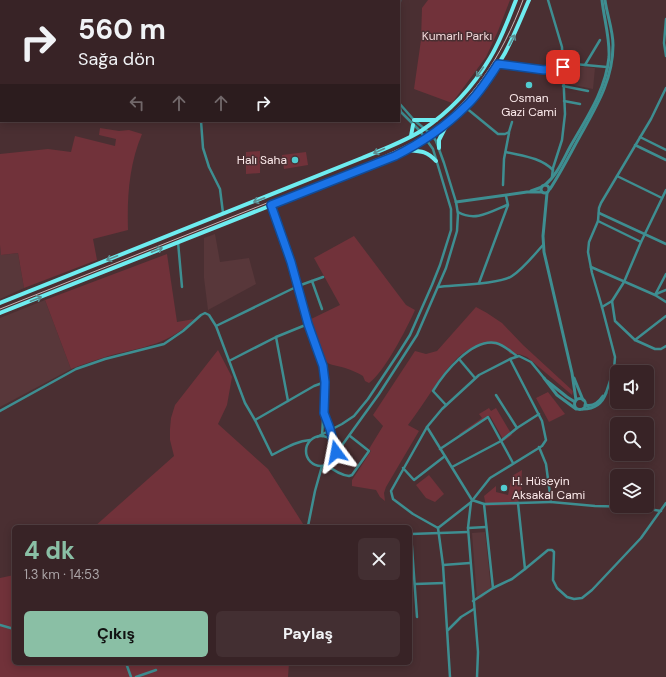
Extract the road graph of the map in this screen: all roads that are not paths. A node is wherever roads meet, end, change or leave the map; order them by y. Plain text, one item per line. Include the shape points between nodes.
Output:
1 (516, 0) edge
2 (529, 0) edge
3 (548, 0) edge
4 (602, 0) edge
5 (605, 0) edge
6 (666, 19) edge
7 (600, 40) dead end
8 (666, 56) edge
9 (610, 60) junction
10 (498, 64) junction
11 (563, 65) junction
12 (585, 65) junction
13 (607, 67) junction
14 (544, 70) junction
15 (563, 80) junction
16 (564, 86) junction
17 (666, 88) edge
18 (588, 91) dead end
19 (564, 101) junction
20 (400, 104) edge
21 (580, 104) dead end
22 (465, 107) junction
23 (400, 108) edge
24 (414, 120) junction
25 (436, 120) junction
26 (201, 122) edge
27 (448, 122) junction
28 (512, 122) dead end
29 (413, 125) junction
30 (422, 130) junction
31 (509, 132) junction
32 (432, 135) junction
33 (411, 136) junction
34 (640, 138) junction
35 (426, 139) junction
36 (635, 145) junction
37 (439, 148) junction
38 (407, 150) junction
39 (666, 150) edge
40 (506, 152) junction
41 (666, 160) edge
42 (436, 161) junction
43 (553, 170) junction
44 (617, 176) junction
45 (552, 178) junction
46 (503, 184) dead end
47 (543, 186) junction
48 (666, 190) edge
49 (548, 191) junction
50 (527, 192) junction
51 (542, 192) junction
52 (506, 196) junction
53 (662, 198) junction
54 (450, 202) junction
55 (456, 202) junction
56 (271, 205) junction
57 (508, 205) junction
58 (458, 212) junction
59 (599, 212) junction
60 (223, 213) junction
61 (598, 221) junction
62 (644, 235) junction
63 (178, 242) junction
64 (641, 242) junction
65 (666, 244) edge
66 (543, 245) junction
67 (590, 267) junction
68 (666, 274) edge
69 (323, 276) dead end
70 (312, 281) junction
71 (624, 282) junction
72 (479, 283) junction
73 (298, 286) junction
74 (182, 287) dead end
75 (438, 287) junction
76 (666, 290) edge
77 (656, 294) junction
78 (612, 302) junction
79 (666, 302) edge
80 (0, 303) edge
81 (602, 308) junction
82 (322, 309) dead end
83 (0, 313) edge
84 (666, 316) edge
85 (308, 324) junction
86 (216, 326) junction
87 (276, 337) junction
88 (635, 340) junction
89 (666, 346) edge
90 (518, 356) junction
91 (459, 359) junction
92 (510, 360) junction
93 (229, 361) junction
94 (572, 373) junction
95 (475, 378) junction
96 (544, 378) junction
97 (325, 382) junction
98 (606, 393) junction
99 (496, 395) dead end
100 (583, 400) junction
101 (288, 401) junction
102 (575, 401) junction
103 (446, 405) junction
104 (585, 405) junction
105 (576, 409) junction
106 (583, 409) junction
107 (0, 411) edge
108 (324, 413) junction
109 (539, 414) junction
110 (255, 420) junction
111 (427, 427) junction
112 (517, 428) junction
113 (330, 429) junction
114 (322, 435) junction
115 (350, 436) junction
116 (310, 440) junction
117 (501, 441) junction
118 (333, 443) junction
119 (539, 448) junction
120 (440, 449) junction
121 (335, 455) junction
122 (445, 456) junction
123 (513, 463) junction
124 (327, 465) junction
125 (322, 466) junction
126 (452, 467) junction
127 (404, 468) junction
128 (471, 501) junction
129 (551, 502) junction
130 (518, 503) junction
131 (666, 503) edge
132 (484, 504) junction
133 (660, 511) junction
134 (308, 525) edge
135 (486, 526) junction
136 (438, 528) junction
137 (468, 528) junction
138 (439, 532) junction
139 (468, 532) junction
140 (412, 534) edge
141 (412, 546) edge
142 (470, 564) junction
143 (443, 565) junction
144 (525, 569) junction
145 (444, 583) junction
146 (415, 584) junction
147 (493, 588) junction
148 (474, 601) junction
149 (474, 609) junction
150 (417, 617) dead end
151 (0, 625) edge
152 (12, 628) edge
153 (448, 630) junction
154 (127, 665) edge
155 (156, 670) dead end
156 (131, 677) edge
157 (136, 677) edge
158 (450, 677) edge
159 (477, 677) edge

1 -> 25 highway via 490,58 476,79
10 -> 2 highway
3 - 11 street via 562,47
4 - 9 street
5 - 9 street via 612,37
6 - 8 street
7 - 12 street
9 - 13 street
9 - 49 street via 608,81 602,96
10 - 14 street
10 - 22 highway
11 - 12 street
11 - 14 street
11 - 15 street
12 - 13 street
13 - 45 street via 597,97
14 - 15 street
15 - 16 street
16 - 18 street
16 - 19 street
17 - 34 street
19 - 21 street
19 - 43 street via 563,134
20 - 24 street
22 - 27 highway
22 - 31 street via 496,133
23 - 29 street
24 - 25 highway
24 - 30 street
25 - 30 highway
26 - 60 street via 203,148 220,189
27 - 32 highway
27 - 37 highway via 439,140
28 - 31 street
29 - 30 street
29 - 33 highway
30 - 32 street
30 - 33 highway
30 - 35 street
31 - 40 street
32 - 35 highway
32 - 37 street
33 -> 60 highway
34 - 36 street
34 - 39 street
35 - 38 highway
35 - 42 street via 433,148
36 - 41 street
36 - 44 street
37 - 55 street
38 - 42 highway via 424,152
38 - 56 highway
40 - 43 street via 539,160
40 - 46 street
42 - 54 street
43 - 45 street
44 - 53 street
44 - 59 street via 601,203
45 - 47 street
47 - 49 street via 548,186
47 - 50 street
47 - 51 street
48 - 53 street
49 - 51 street
49 - 66 street
50 - 51 street
50 - 52 street
52 - 55 street
52 - 57 street
53 - 62 street
54 - 55 street
54 - 113 street via 450,233 438,272 410,335 373,393 359,410 346,422
55 - 58 street
56 - 63 highway
56 - 73 street
57 - 58 street via 477,217
57 - 72 street
58 - 75 street via 456,235
59 - 61 street
59 - 62 street
60 -> 80 highway
61 - 64 street
61 - 67 street via 588,248
62 - 64 street
62 - 65 street
63 - 74 street
83 -> 63 highway
64 - 71 street
66 - 72 street via 511,277
66 - 94 street
67 - 71 street
67 - 81 street
68 - 77 street
69 - 70 street
70 - 73 street
70 - 82 street
71 - 77 street
71 - 78 street
72 - 75 street
73 - 85 street
73 - 86 street
75 - 115 street via 417,335
76 - 77 street
77 - 79 street
78 - 81 street
78 - 88 street via 615,321
81 - 98 street via 615,360
84 - 88 street
85 - 87 street
85 - 97 street via 321,361
86 - 93 street
86 - 107 street via 208,314 202,314 164,344 80,367
87 - 93 street
87 - 101 street
88 - 89 street via 655,349
90 - 91 street via 502,345 490,343 474,348
90 - 92 street
90 - 96 street via 531,362
91 - 95 street
91 - 103 street via 433,391
92 - 95 street
92 - 109 street
93 - 110 street via 245,403
94 - 100 street
94 - 102 street
95 - 103 street
96 - 102 street via 567,398
96 - 105 street via 557,395
97 - 101 street
97 - 108 street
98 - 104 street via 594,404
98 - 106 street via 599,405
99 - 112 street
100 - 102 street
100 - 104 street
101 - 110 street
102 - 105 street
103 - 111 street
104 - 106 street
105 - 106 street
108 - 113 street
108 - 114 street
109 - 112 street
109 - 119 street via 546,438
110 - 116 street via 272,455 288,446
111 - 120 street
111 - 127 street
112 - 117 street
113 - 114 street
113 - 118 street
114 - 116 street
114 - 118 street
115 - 121 street
115 - 124 street via 369,451 352,475 344,475
116 - 125 street via 306,447 307,457 314,464
117 - 120 street via 488,417
117 - 123 street
117 - 126 street
118 - 121 street
119 - 123 street
119 - 129 street via 546,464
120 - 122 street
121 - 124 street
122 - 126 street
122 - 127 street via 414,480
123 - 128 street via 490,478
124 - 125 street
125 - 134 street
126 - 128 street
127 - 136 street via 391,489 392,498
128 - 132 street
128 - 136 street
128 - 137 street
129 - 130 street
129 - 133 street via 636,506
130 - 132 street
130 - 144 street
131 - 133 street
132 - 135 street
133 - 144 street via 641,538 582,598 569,598 562,595 557,588 553,580 552,550 548,550
135 - 137 street
135 - 147 street
136 - 138 street
137 - 139 street
138 - 139 street
138 - 140 street
138 - 143 street
139 - 142 street
141 - 146 street
142 - 143 street
142 - 148 street
143 - 145 street
144 - 147 street
145 - 146 street
145 - 153 street
146 - 150 street
147 - 148 street
148 - 149 street
149 - 153 street via 460,617
149 - 159 street via 478,652
151 - 152 street
153 - 158 street
154 - 156 street
155 - 157 street

